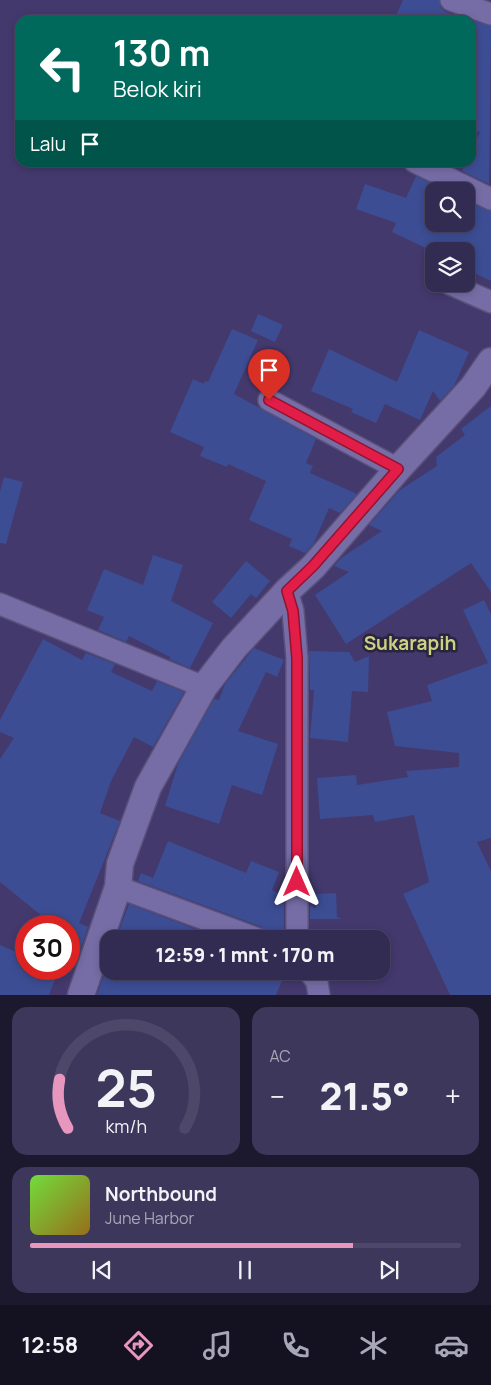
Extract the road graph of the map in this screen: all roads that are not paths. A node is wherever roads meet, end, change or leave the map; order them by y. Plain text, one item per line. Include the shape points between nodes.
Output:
1 (451, 0) edge
2 (491, 14) edge
3 (425, 167) edge
4 (491, 199) edge
5 (468, 292) edge
6 (491, 302) edge
7 (491, 364) edge
8 (269, 400) dead end
9 (398, 469) junction
10 (287, 591) junction
11 (0, 604) edge
12 (204, 687) junction
13 (118, 887) junction
14 (234, 930) edge
15 (297, 930) edge
16 (316, 980) edge
17 (81, 995) edge
18 (319, 995) edge

1 - 2 street
3 - 4 street
5 - 6 street
7 - 9 street
8 - 9 street
9 - 10 street
10 - 12 street via 234,648
10 - 15 street via 293,611 297,658
11 - 12 street
12 - 13 street via 148,787 120,864
13 - 14 street
13 - 17 street
16 - 18 street

